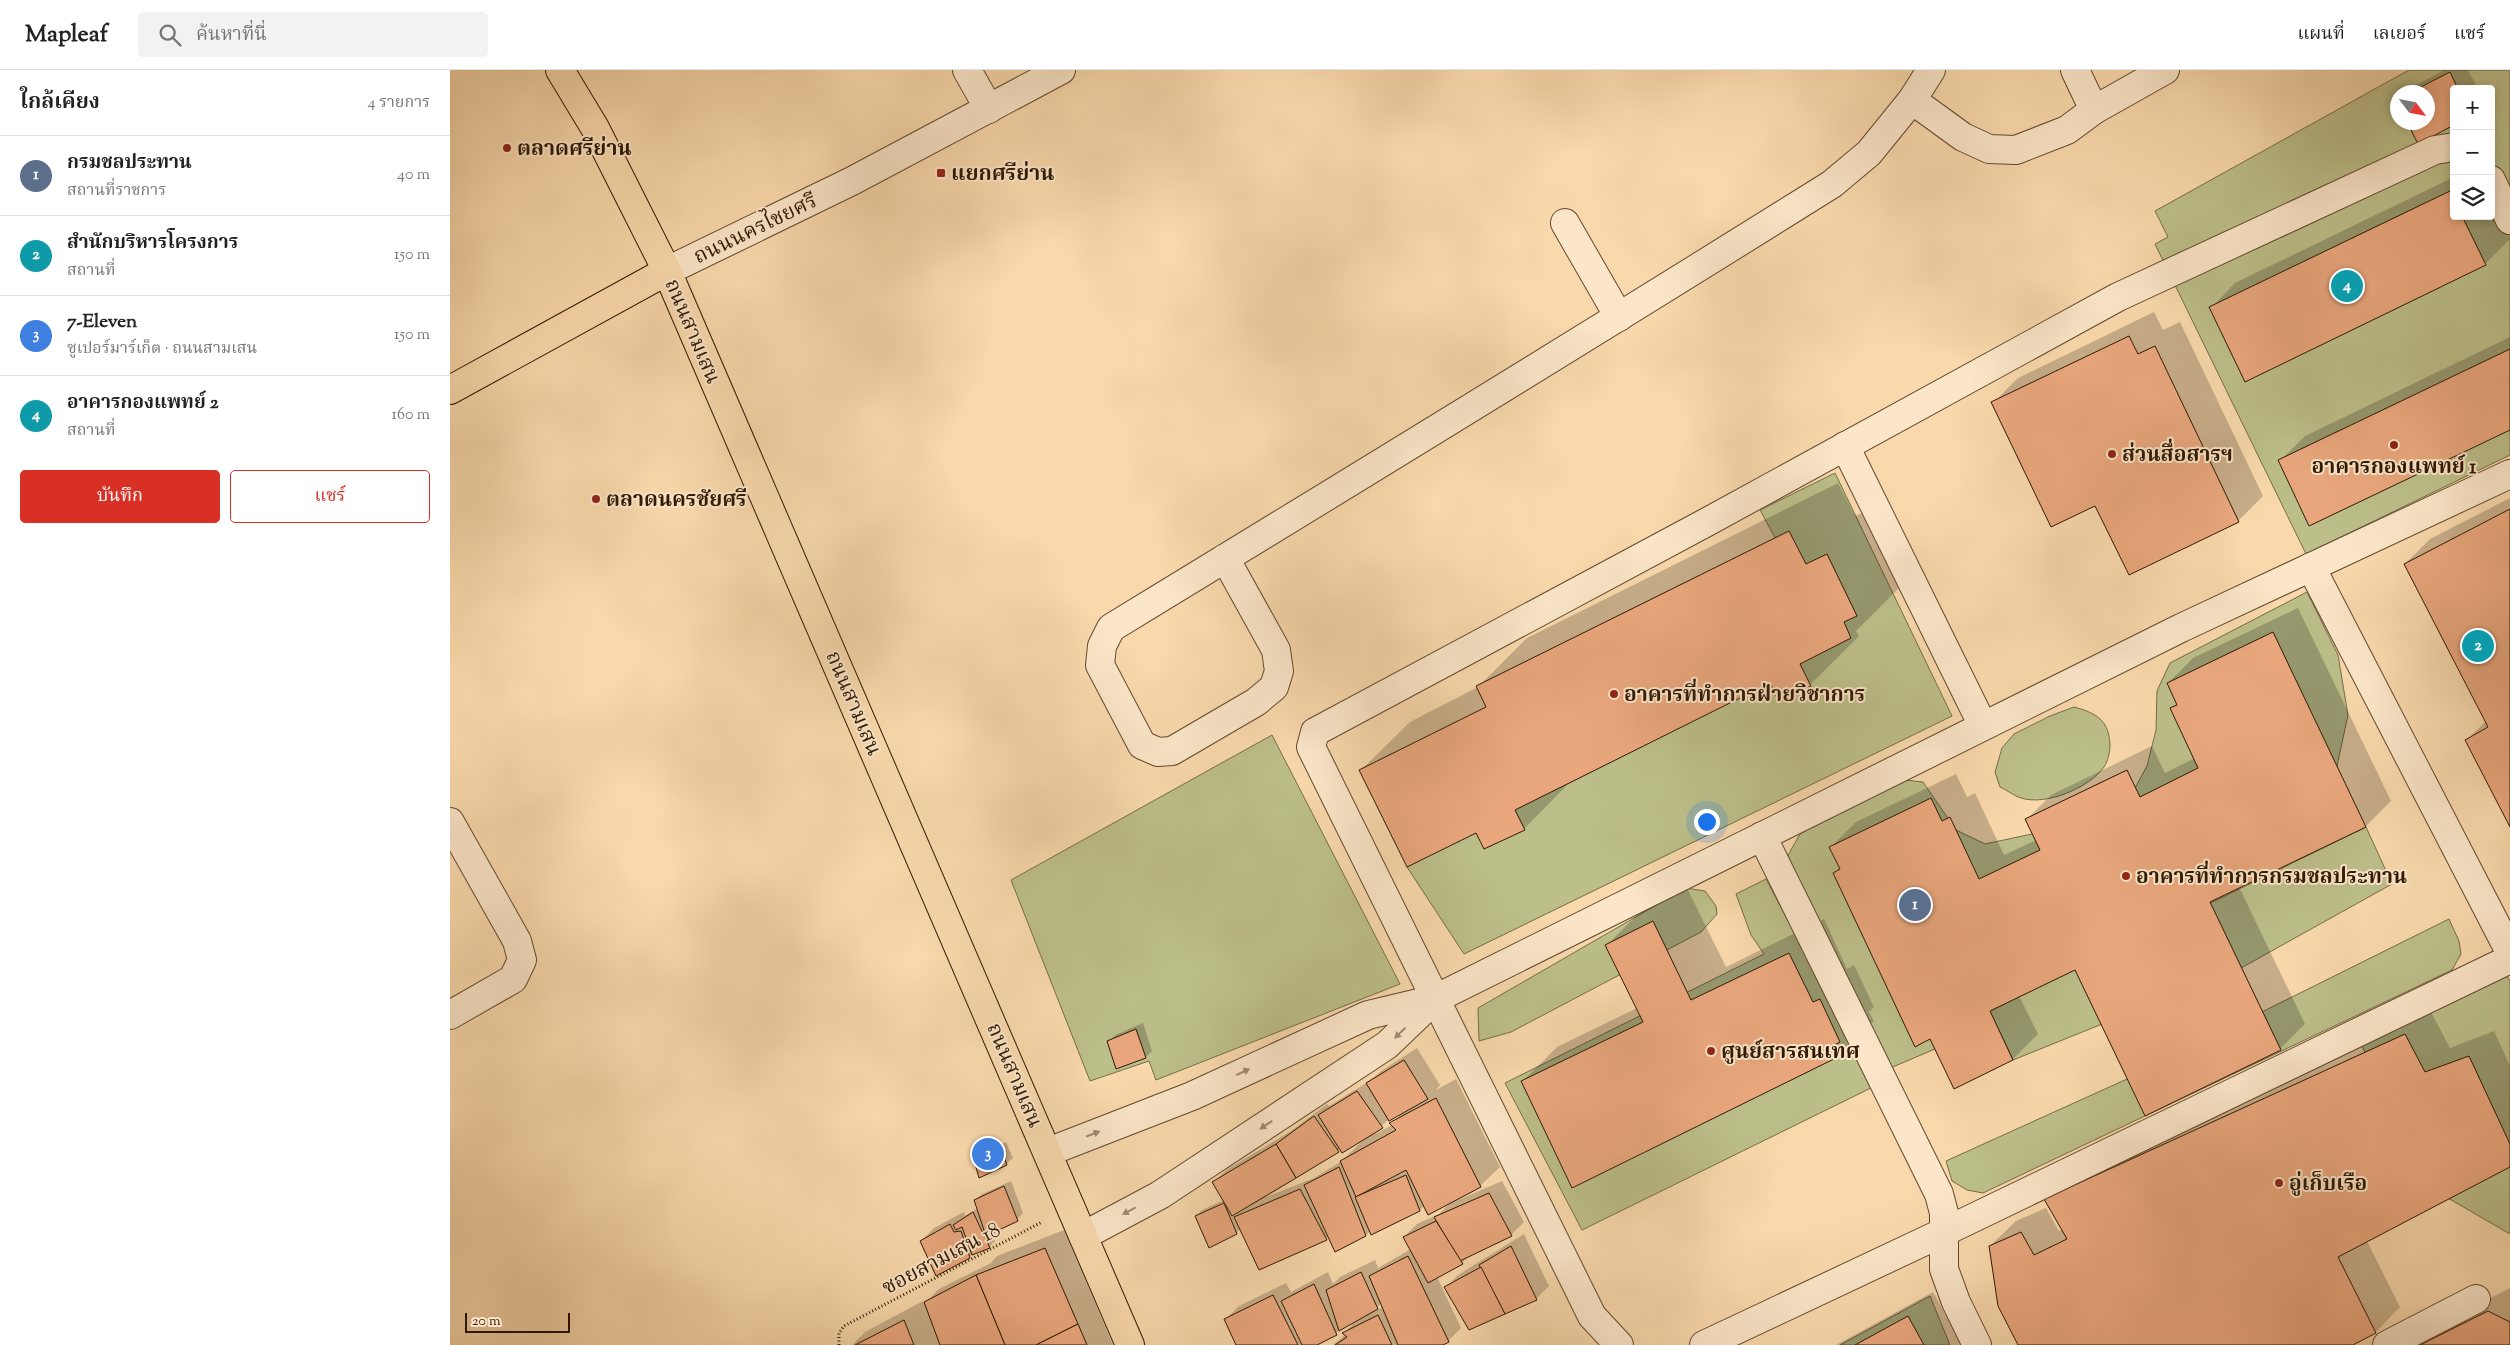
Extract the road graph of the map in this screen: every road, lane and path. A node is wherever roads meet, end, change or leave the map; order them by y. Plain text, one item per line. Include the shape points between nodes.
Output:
1 (560, 70) edge
2 (967, 70) edge
3 (1061, 70) edge
4 (1931, 70) edge
5 (2075, 70) edge
6 (2165, 70) edge
7 (1912, 100) junction
8 (989, 108) junction
9 (2094, 110) junction
10 (2450, 148) edge
11 (2495, 188) edge
12 (2510, 220) edge
13 (1566, 223) dead end
14 (667, 271) junction
15 (1620, 317) junction
16 (450, 390) edge
17 (1845, 446) junction
18 (2510, 474) edge
19 (1225, 558) junction
20 (2311, 567) junction
21 (1983, 726) junction
22 (450, 822) edge
23 (1762, 836) junction
24 (2510, 952) edge
25 (2510, 959) edge
26 (1435, 999) junction
27 (450, 1015) edge
28 (1048, 1152) junction
29 (1070, 1207) junction
30 (1944, 1232) junction
31 (1084, 1236) junction
32 (2476, 1299) dead end
33 (838, 1345) edge
34 (1130, 1345) edge
35 (1619, 1345) edge
36 (1704, 1345) edge
37 (1977, 1345) edge
38 (2387, 1345) edge

1 - 14 main road, ถนนสามเสน via 595,128
2 - 8 street
3 - 8 street, ถนนนครไชยศรี
4 - 7 street
5 - 9 street
6 - 9 street
7 - 9 street via 1962,137 1989,149 2016,150 2045,141
7 - 15 street via 1869,153 1832,184
8 - 14 street, ถนนนครไชยศรี via 852,181
10 - 17 street via 2435,150 2118,297
11 - 12 street
13 - 15 street
14 - 16 main road, ถนนนครไชยศรี
14 - 28 main road, ถนนสามเสน
15 - 19 street
17 - 21 street
17 - 26 street via 1315,732 1311,747
18 - 20 street
19 - 19 street via 1276,650 1279,671 1274,687 1256,702 1172,750 1158,752 1142,745 1100,666 1102,646 1111,628
20 - 21 street
20 - 24 street
21 - 23 street
22 - 27 street via 517,941 522,960 513,979
23 - 26 street
23 - 30 street via 1939,1194
25 - 30 street
28 -> 26 street via 1192,1096 1368,1015
26 -> 31 street via 1387,1045 1160,1195
26 - 35 street via 1592,1316
28 - 29 main road, ถนนสามเสน
29 - 31 main road, ถนนสามเสน
29 - 33 path, ซอยสามเสน 18 via 844,1326 839,1333
30 - 36 street
30 - 37 street via 1944,1270
31 - 34 main road, ถนนสามเสน
32 - 38 street

